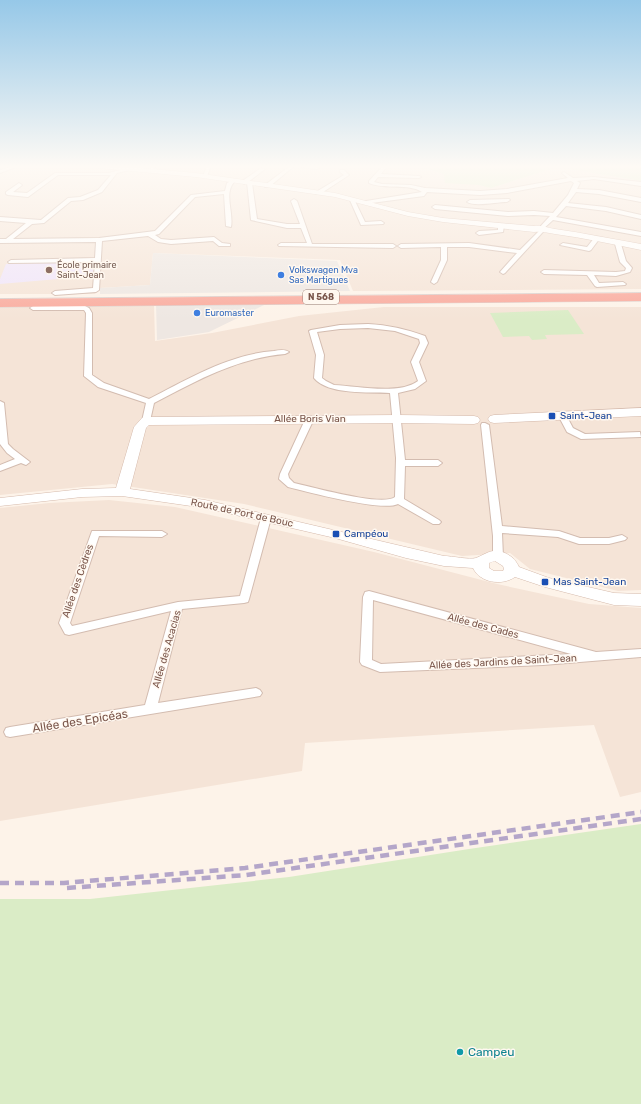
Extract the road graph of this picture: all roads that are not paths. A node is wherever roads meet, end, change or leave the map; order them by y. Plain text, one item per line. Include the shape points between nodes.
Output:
1 (47, 218) edge
2 (171, 218) edge
3 (228, 218) edge
4 (253, 218) edge
5 (300, 218) edge
6 (360, 218) edge
7 (427, 218) edge
8 (552, 218) edge
9 (560, 218) edge
10 (0, 219) edge
11 (31, 222) junction
12 (381, 223) dead end
13 (229, 226) dead end
14 (303, 226) junction
15 (501, 226) junction
16 (541, 230) junction
17 (479, 233) dead end
18 (150, 234) junction
19 (641, 234) edge
20 (597, 238) junction
21 (99, 240) junction
22 (0, 241) edge
23 (7, 241) junction
24 (619, 242) junction
25 (228, 245) dead end
26 (281, 245) dead end
27 (310, 245) junction
28 (444, 245) junction
29 (563, 245) dead end
30 (393, 246) dead end
31 (401, 246) dead end
32 (641, 247) edge
33 (521, 252) junction
34 (97, 260) junction
35 (11, 262) dead end
36 (503, 272) dead end
37 (544, 272) dead end
38 (589, 273) junction
39 (434, 282) dead end
40 (623, 284) dead end
41 (55, 293) dead end
42 (641, 294) edge
43 (641, 297) edge
44 (0, 299) edge
45 (0, 303) edge
46 (33, 308) dead end
47 (285, 352) dead end
48 (394, 391) junction
49 (150, 402) junction
50 (0, 403) edge
51 (641, 412) edge
52 (1, 414) edge
53 (562, 415) junction
54 (311, 419) junction
55 (398, 419) junction
56 (146, 420) junction
57 (484, 421) junction
58 (2, 434) edge
59 (640, 435) edge
60 (401, 463) junction
61 (438, 464) dead end
62 (0, 468) edge
63 (122, 492) junction
64 (397, 500) junction
65 (0, 502) edge
66 (266, 518) junction
67 (436, 522) dead end
68 (497, 529) junction
69 (162, 534) dead end
70 (622, 538) dead end
71 (498, 557) junction
72 (480, 563) junction
73 (512, 570) junction
74 (641, 600) edge
75 (178, 606) junction
76 (641, 653) edge
77 (597, 657) junction
78 (366, 662) joint
79 (256, 693) dead end
80 (150, 709) junction
81 (10, 732) dead end

1 - 11 street via 42,222
2 - 18 street via 156,233
3 - 13 street
4 - 14 street via 254,220 287,226
5 - 14 street
6 - 12 street via 363,224
7 - 15 street
8 - 16 street
9 - 19 street
10 - 11 street
11 - 23 street
14 - 27 street
15 - 16 street
15 - 17 street via 501,231
16 - 20 street
16 - 33 street
18 - 21 street
18 - 25 street via 160,241 214,239 221,245
20 - 24 street
20 - 29 street via 589,249
21 - 23 street
21 - 34 street
22 - 23 street
24 - 32 street
24 - 38 street via 623,262 629,268 627,272
26 - 27 street
27 - 30 street
28 - 31 street
28 - 33 street via 469,245
28 - 39 street via 444,260
33 - 36 street
34 - 35 street
34 - 41 street via 96,290
37 - 38 street
38 - 40 street via 597,285
42 - 44 highway, N 568
43 - 45 highway, N 568
46 - 49 street via 87,309 88,376 101,385
47 - 49 street via 256,355 207,373
48 - 48 street via 333,387 323,383 318,378 320,355 313,331 373,326 422,338 424,342 415,362 422,381 419,385
48 - 55 street
49 - 56 street
50 - 52 street
51 - 53 street, Allée Boris Vian
52 - 58 street
53 - 57 street, Allée Boris Vian
53 - 59 street via 570,430 584,436
54 - 55 street, Allée Boris Vian
54 - 56 street, Allée Boris Vian
54 - 64 street via 284,474 284,479 291,486 381,504
55 - 57 street, Allée Boris Vian
55 - 60 street
56 - 63 street via 140,427
57 - 68 street
58 - 62 street via 4,444 24,461
60 - 61 street
60 - 64 street via 400,498
63 - 65 street, Route de Port de Bouc via 82,493
63 - 66 street, Route de Port de Bouc via 205,504
64 - 67 street
66 - 72 street, Route de Port de Bouc via 444,561
66 - 75 street, Allée des Acacias via 244,599
68 - 70 street via 559,534 579,541 609,541
68 - 71 street
69 - 75 street, Allée des Cèdres via 95,533 64,623 69,631
71 - 72 street via 485,558
71 - 73 street via 507,561
72 - 73 street via 481,570 493,577 503,577
73 - 74 street via 545,582 614,599
75 - 80 street, Allée des Acacias
76 - 77 street, Allée des Jardins de Saint-Jean
77 - 78 street, Allée des Jardins de Saint-Jean via 380,668
77 - 78 street, Allée des Cades via 369,595
79 - 80 street
80 - 81 street, Allée des Epicéas

